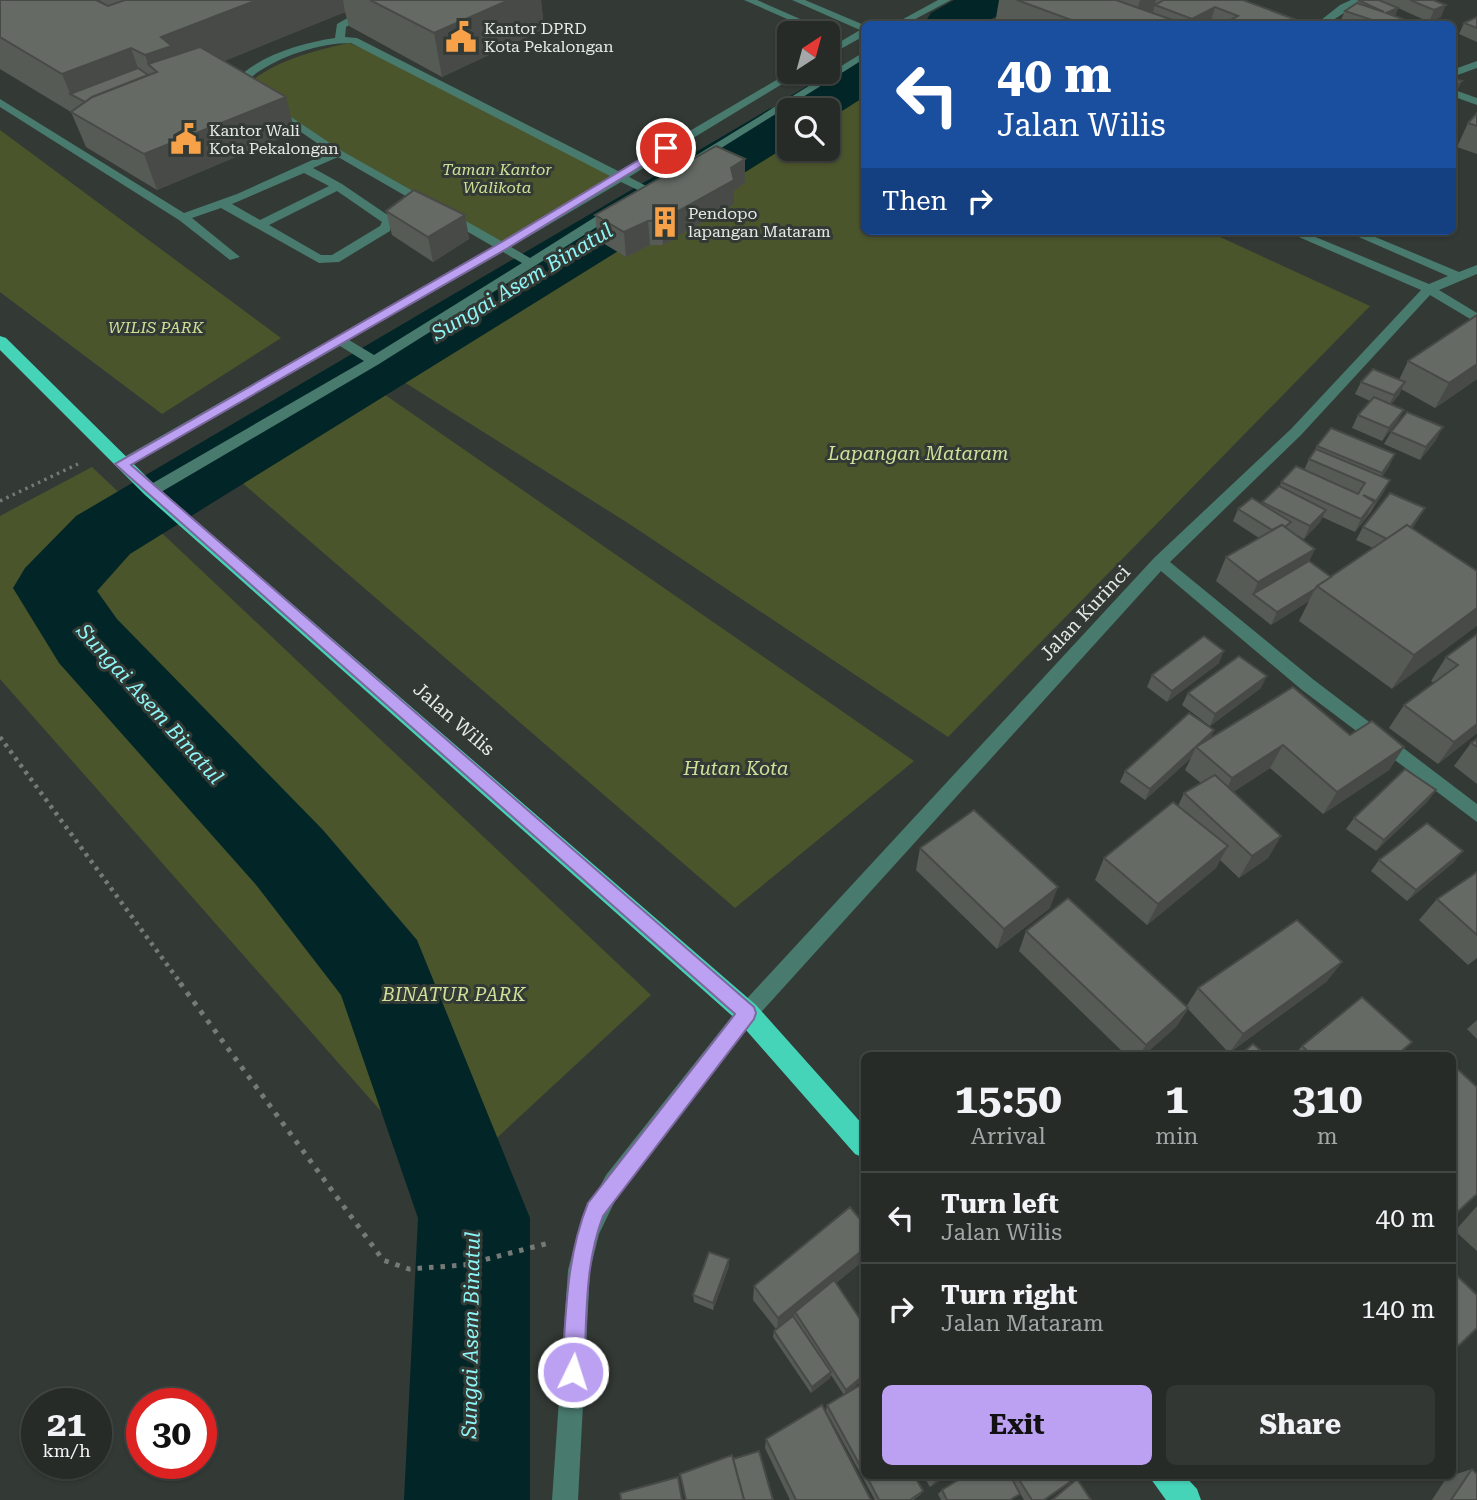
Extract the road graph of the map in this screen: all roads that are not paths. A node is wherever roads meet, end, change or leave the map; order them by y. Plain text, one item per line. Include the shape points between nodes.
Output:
1 (366, 0) edge
2 (748, 0) edge
3 (797, 0) edge
4 (946, 0) edge
5 (1359, 0) edge
6 (797, 21) edge
7 (905, 21) edge
8 (1325, 21) edge
9 (861, 29) edge
10 (861, 32) edge
11 (340, 38) junction
12 (840, 40) edge
13 (845, 42) junction
14 (840, 45) edge
15 (861, 51) edge
16 (861, 55) edge
17 (1477, 64) edge
18 (1456, 72) edge
19 (777, 84) edge
20 (1456, 94) edge
21 (0, 102) edge
22 (1477, 102) edge
23 (338, 153) junction
24 (304, 168) junction
25 (680, 168) edge
26 (618, 176) junction
27 (338, 186) junction
28 (223, 204) junction
29 (183, 217) junction
30 (258, 226) junction
31 (1301, 235) edge
32 (1361, 235) edge
33 (504, 246) junction
34 (234, 257) dead end
35 (531, 262) junction
36 (1477, 269) edge
37 (1458, 276) junction
38 (1429, 289) junction
39 (1477, 318) edge
40 (340, 340) junction
41 (0, 341) edge
42 (374, 361) junction
43 (122, 464) junction
44 (155, 495) junction
45 (1160, 562) junction
46 (1477, 814) edge
47 (747, 1013) junction
48 (861, 1142) edge
49 (1167, 1479) edge
50 (565, 1500) edge
51 (1186, 1500) edge

1 - 11 street via 372,8 341,26
2 - 6 street
3 - 9 street
4 - 7 street
5 - 8 street
10 - 13 street
11 - 23 street via 256,69 237,83
11 - 26 street via 353,40
12 - 13 street
13 - 14 street
13 - 15 street
16 - 25 street
17 - 18 street
19 - 26 street
20 - 22 street
21 - 29 street
23 - 24 street
23 - 33 street
24 - 27 street
24 - 28 street
26 - 33 street
26 - 35 street via 640,193
27 - 30 street
27 - 30 street via 388,221 386,228 335,259 320,259
28 - 29 street
28 - 30 street
29 - 34 street
31 - 38 street
32 - 37 street
33 - 35 street
33 - 40 street
35 - 42 street
36 - 37 street, Jalan Kurinci
37 - 38 street, Jalan Kurinci
38 - 39 street
38 - 45 street, Jalan Kurinci via 1296,432
40 - 42 street
40 - 43 street
41 - 43 highway, Jalan Wilis
42 - 44 street
43 - 44 highway, Jalan Wilis
44 - 47 highway, Jalan Wilis
45 - 46 street via 1338,709
45 - 47 street, Jalan Kurinci
47 - 48 highway, Jalan Wilis
47 - 50 street, Jalan Kurinci via 614,1183 595,1210 585,1236
49 - 51 highway

